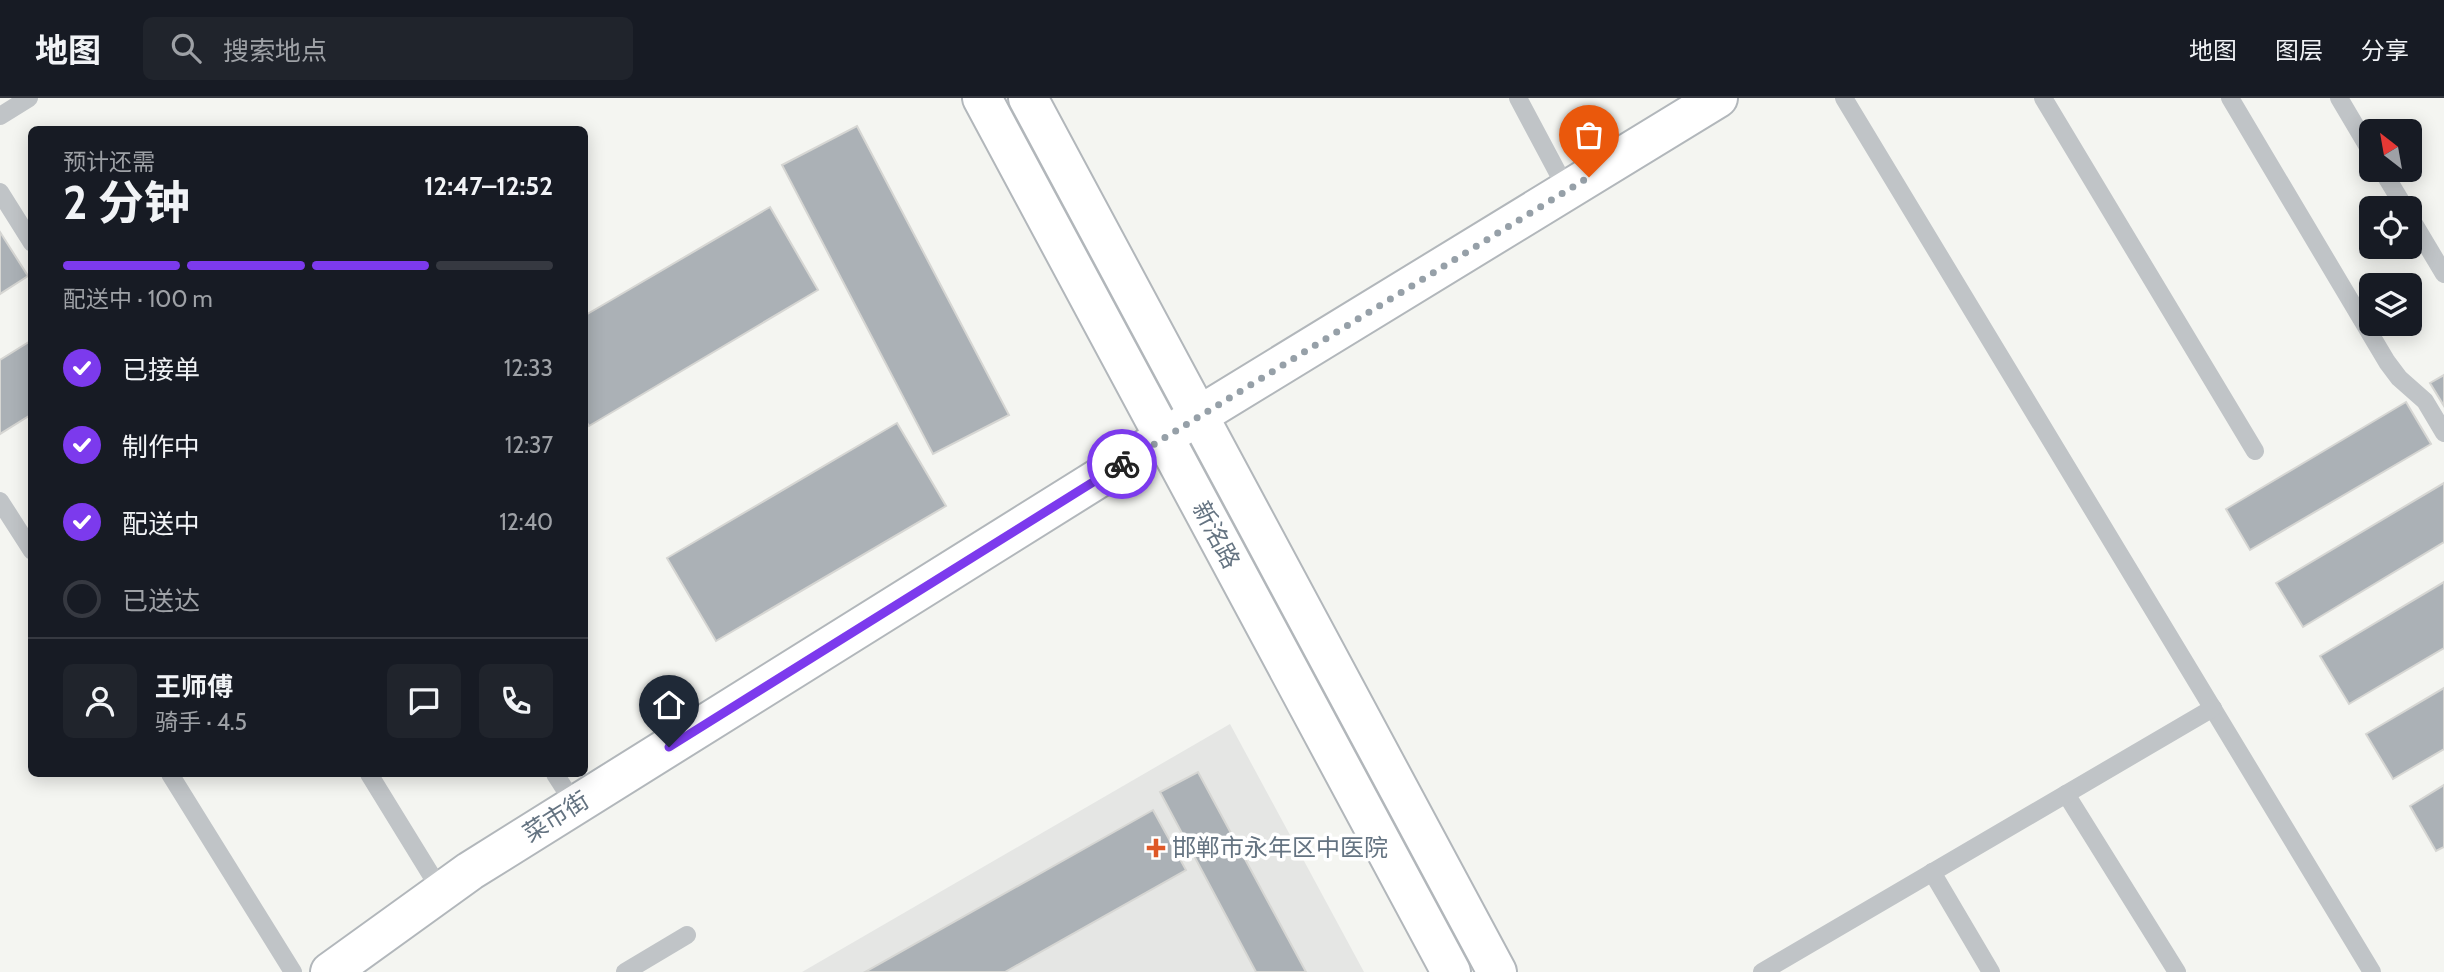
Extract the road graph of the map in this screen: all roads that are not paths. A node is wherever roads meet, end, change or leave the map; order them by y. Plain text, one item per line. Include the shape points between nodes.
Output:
1 (29, 98) edge
2 (982, 98) edge
3 (1028, 98) edge
4 (1518, 98) edge
5 (1718, 98) edge
6 (1844, 98) edge
7 (2043, 98) edge
8 (2230, 98) edge
9 (2339, 98) edge
10 (0, 117) edge
11 (2359, 132) edge
12 (1567, 190) junction
13 (0, 192) edge
14 (28, 237) edge
15 (2422, 237) edge
16 (2444, 274) edge
17 (1198, 416) junction
18 (2444, 433) edge
19 (1164, 438) junction
20 (2255, 451) dead end
21 (0, 500) edge
22 (28, 545) edge
23 (2213, 708) junction
24 (172, 777) edge
25 (371, 777) edge
26 (557, 777) edge
27 (2066, 794) junction
28 (575, 805) junction
29 (1932, 872) junction
30 (441, 891) junction
31 (687, 935) dead end
32 (345, 968) edge
33 (293, 972) edge
34 (625, 972) edge
35 (1451, 972) edge
36 (1497, 972) edge
37 (1762, 972) edge
38 (1992, 972) edge
39 (2177, 972) edge
40 (2372, 972) edge

1 - 10 lane
2 - 19 main road, 新洺路
3 - 17 main road, 新洺路
4 - 12 lane
5 - 12 main road, 菜市街
6 - 23 lane
7 - 20 lane
8 - 18 lane via 2387,362 2425,401
9 - 11 lane
12 - 17 main road, 菜市街
13 - 14 lane
15 - 16 lane
17 - 19 main road, 菜市街
17 - 36 main road, 新洺路
19 - 28 main road, 菜市街
19 - 35 main road, 新洺路
21 - 22 lane
23 - 27 lane
23 - 40 lane
24 - 33 lane
25 - 30 lane
26 - 28 lane
27 - 29 lane
27 - 39 lane
28 - 30 main road, 菜市街
29 - 37 lane
29 - 38 lane
30 - 32 main road, 菜市街
31 - 34 lane

